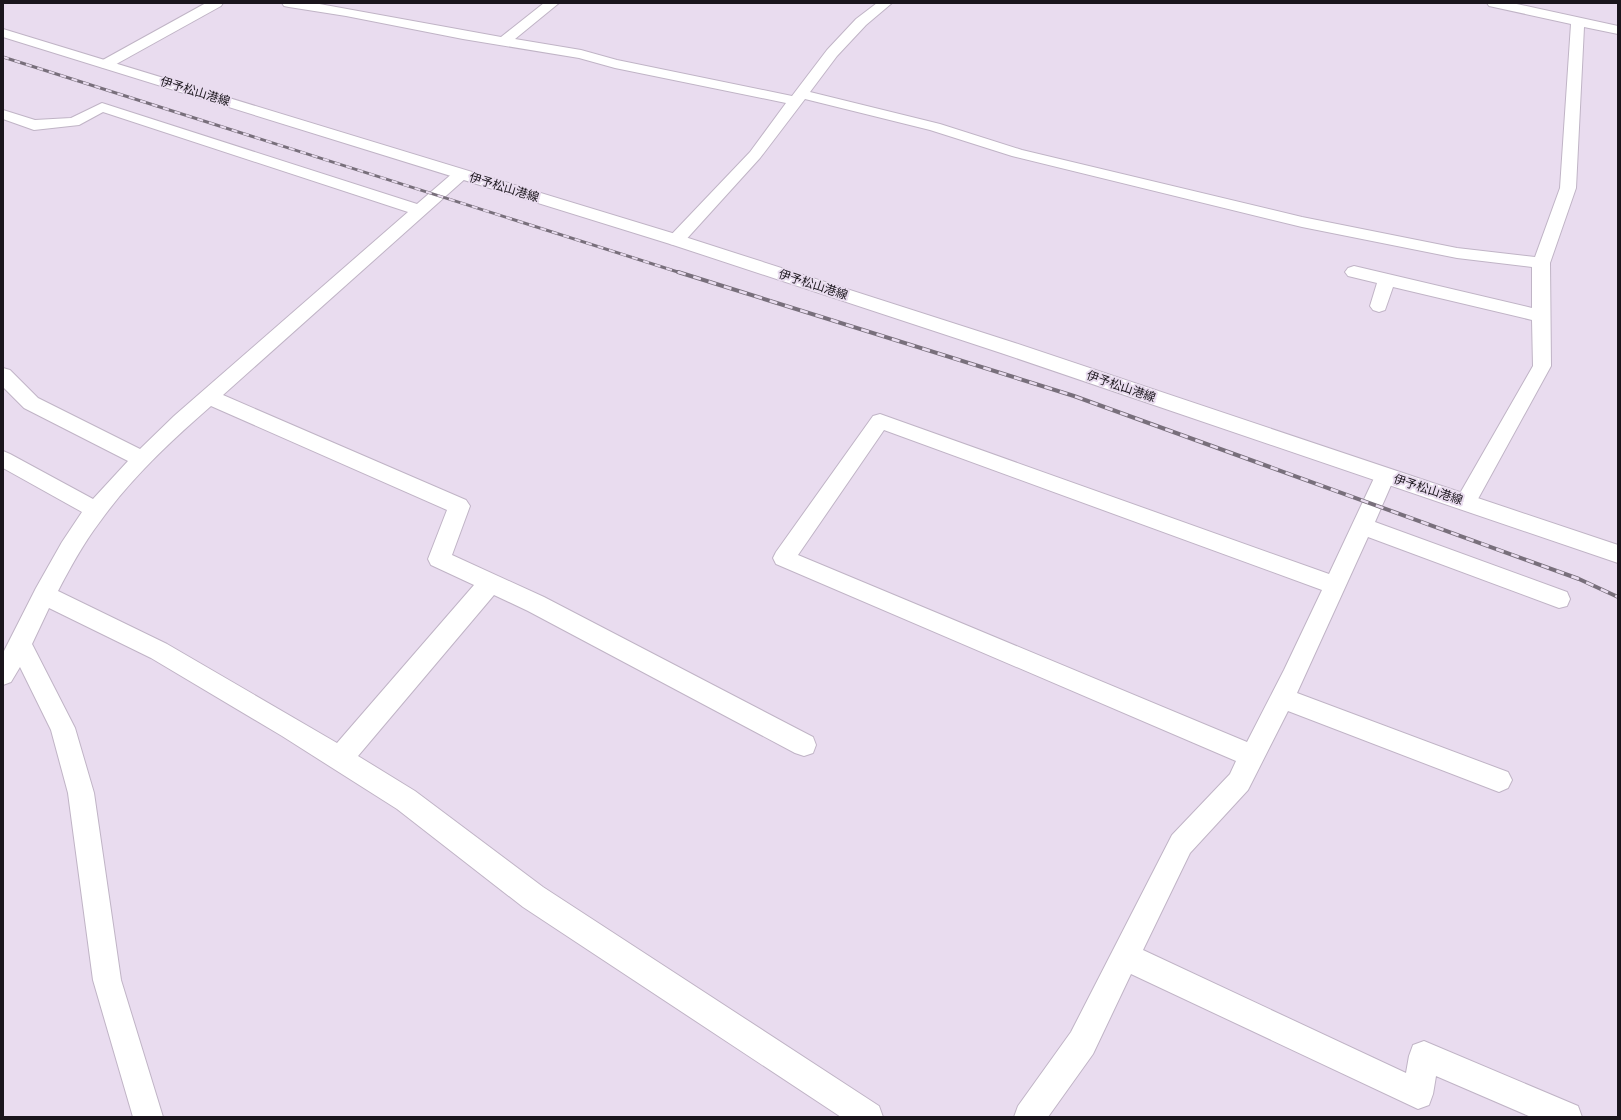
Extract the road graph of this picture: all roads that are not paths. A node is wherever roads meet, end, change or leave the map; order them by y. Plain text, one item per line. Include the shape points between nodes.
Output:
1 (216, 3) edge
2 (289, 3) edge
3 (552, 3) edge
4 (885, 3) edge
5 (1494, 3) edge
6 (1578, 22) junction
7 (1618, 30) edge
8 (3, 33) edge
9 (505, 41) junction
10 (106, 64) junction
11 (799, 97) junction
12 (4, 110) edge
13 (460, 175) junction
14 (419, 210) junction
15 (676, 240) junction
16 (1541, 263) junction
17 (1354, 272) dead end
18 (1386, 281) junction
19 (1379, 306) dead end
20 (1542, 316) junction
21 (3, 375) edge
22 (209, 397) junction
23 (3, 459) edge
24 (142, 459) junction
25 (1385, 476) junction
26 (1466, 502) junction
27 (96, 510) junction
28 (1362, 526) junction
29 (1618, 554) edge
30 (490, 583) junction
31 (1335, 585) junction
32 (44, 595) junction
33 (1559, 599) dead end
34 (20, 645) junction
35 (3, 675) edge
36 (1282, 698) junction
37 (804, 746) dead end
38 (1252, 756) junction
39 (340, 758) junction
40 (1499, 780) dead end
41 (1125, 956) junction
42 (148, 1117) edge
43 (868, 1117) edge
44 (1029, 1117) edge
45 (1567, 1117) edge

1 - 10 street
2 - 9 street
3 - 9 street
4 - 11 street via 861,22 837,48
5 - 6 street
6 - 7 street
6 - 16 street via 1568,188
8 - 10 street, 伊予松山港線
9 - 11 street via 581,54 615,64
10 - 13 street, 伊予松山港線
11 - 15 street via 755,155
11 - 16 street via 934,127 1018,153 1302,222 1457,253
12 - 14 street via 34,125 74,122 102,107
13 - 14 street
13 - 15 street, 伊予松山港線
14 - 22 street
15 - 25 street, 伊予松山港線
16 - 20 street
17 - 18 street
18 - 19 street
18 - 20 street
20 - 26 street via 1542,366
21 - 24 street via 31,403
22 - 24 street
22 - 30 street via 459,506 439,559
23 - 27 street
24 - 27 street
25 - 26 street, 伊予松山港線
25 - 28 street
26 - 29 street, 伊予松山港線
27 - 32 street
28 - 31 street
28 - 33 street
30 - 37 street via 536,604
30 - 39 street
31 - 36 street
31 - 38 street via 880,420 784,558
32 - 34 street
32 - 39 street via 159,651
34 - 35 street
34 - 42 street via 63,728 81,793 107,980
36 - 38 street
36 - 40 street
38 - 41 street via 1239,782 1181,844
39 - 43 street via 406,800 532,898
41 - 44 street via 1082,1043
41 - 45 street via 1418,1094 1424,1056

